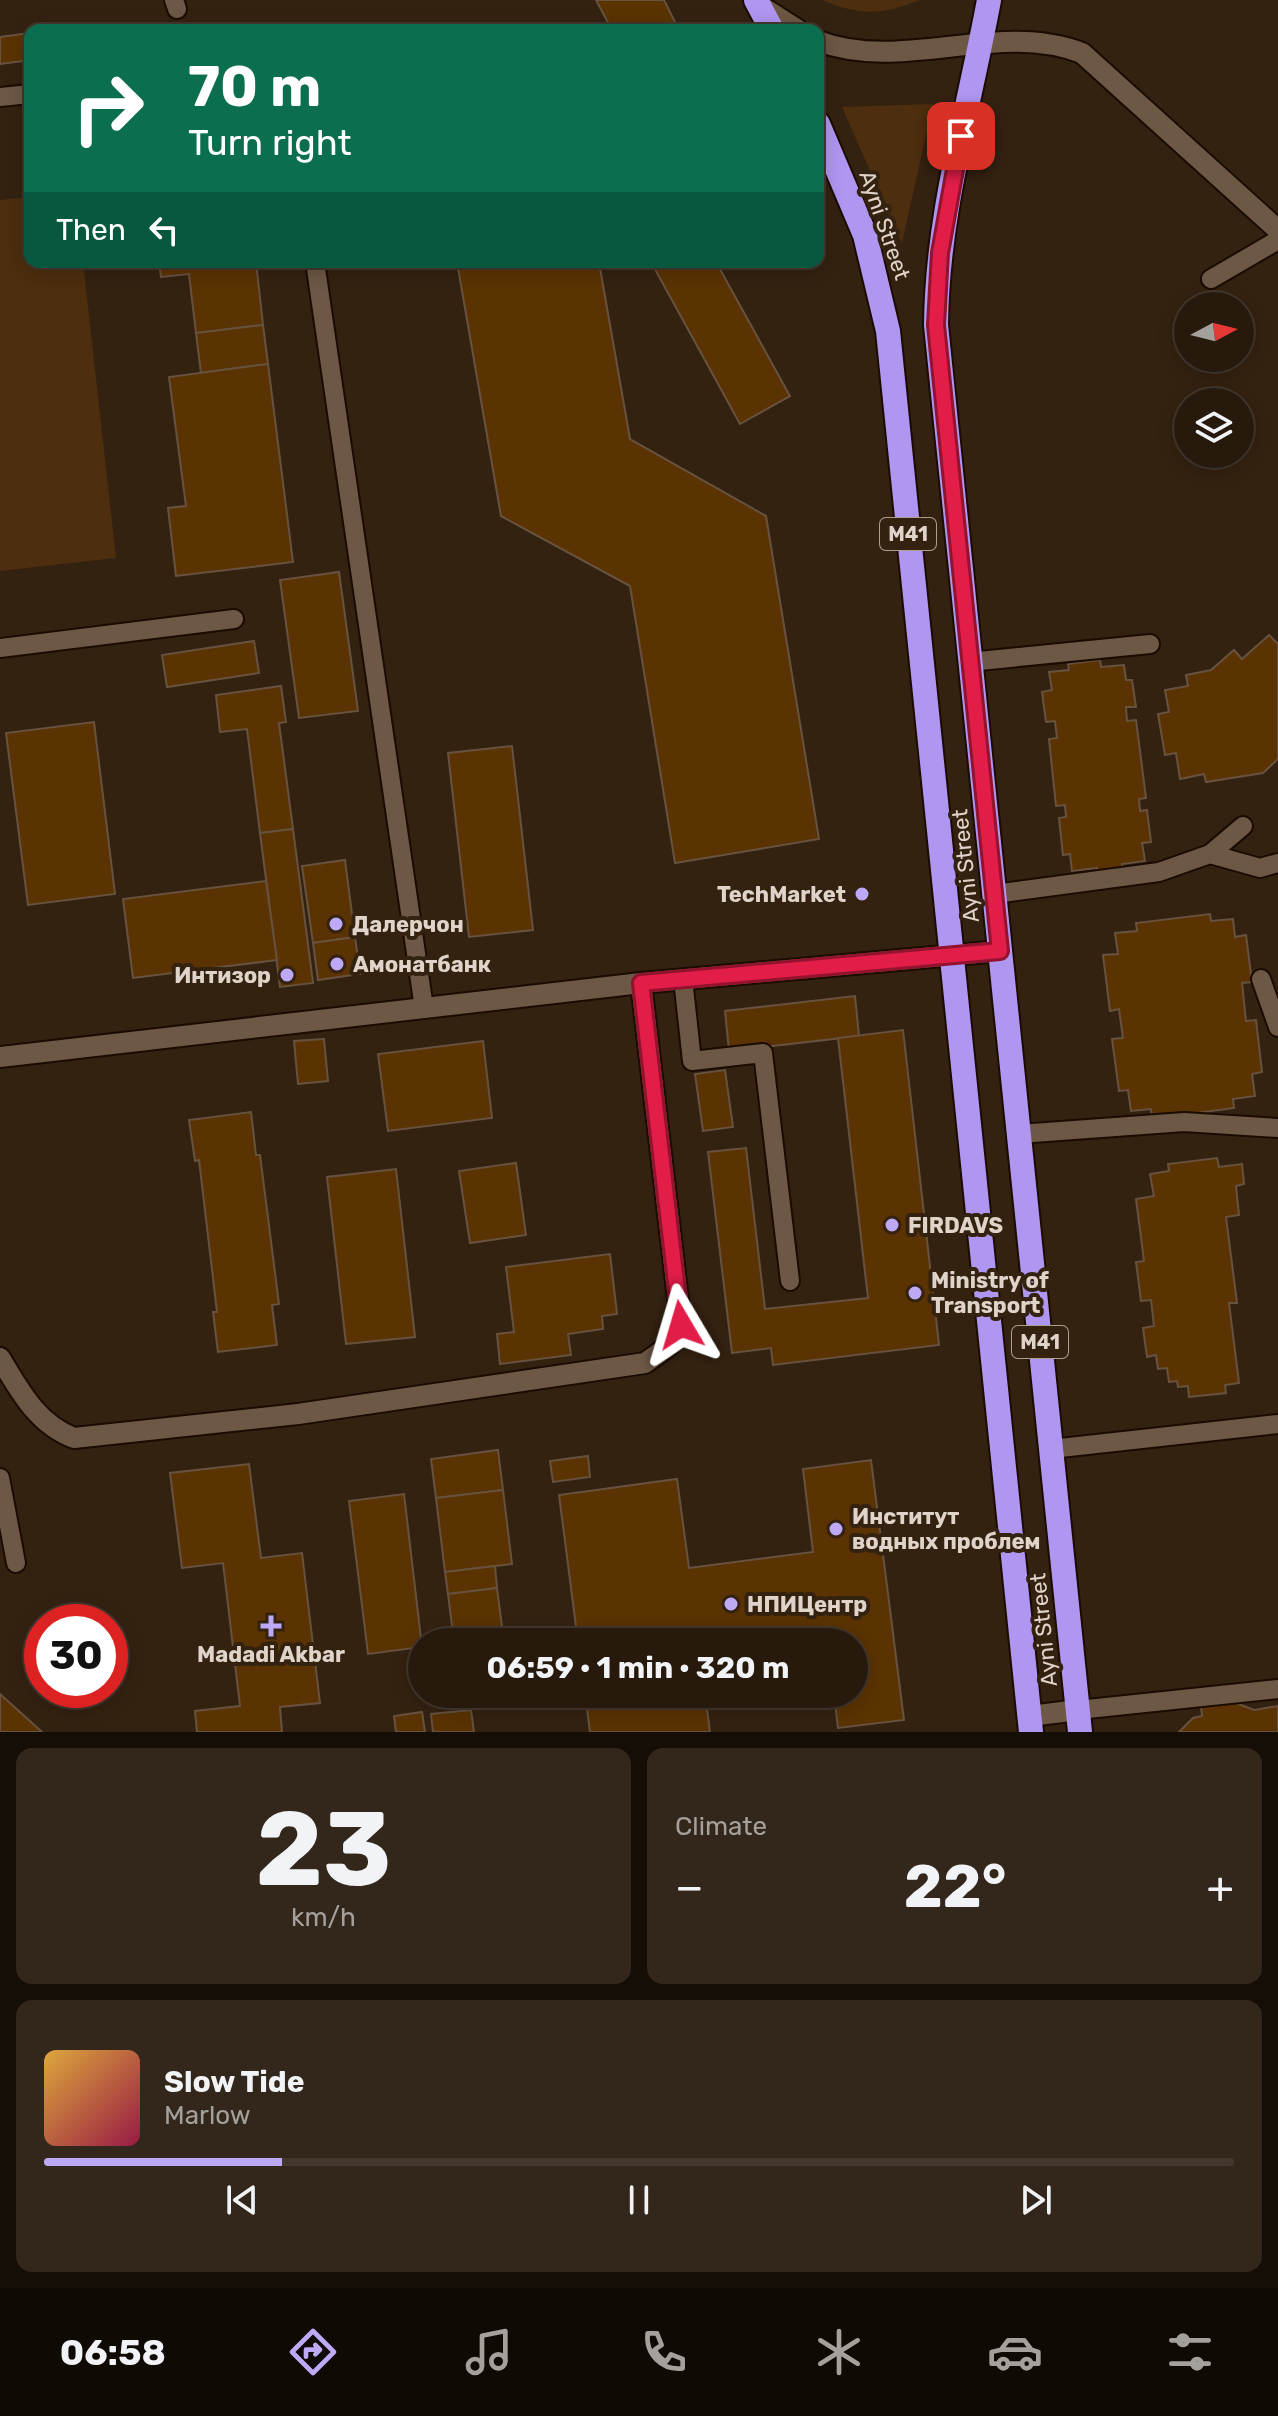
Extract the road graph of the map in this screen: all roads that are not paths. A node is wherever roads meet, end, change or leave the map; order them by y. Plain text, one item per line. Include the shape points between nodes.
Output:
1 (989, 0) edge
2 (758, 2) edge
3 (769, 24) edge
4 (789, 24) edge
5 (824, 43) edge
6 (981, 45) junction
7 (24, 95) edge
8 (0, 97) edge
9 (824, 138) edge
10 (1278, 230) edge
11 (1278, 240) edge
12 (316, 268) edge
13 (1211, 279) dead end
14 (234, 619) dead end
15 (1150, 644) dead end
16 (0, 648) edge
17 (969, 662) junction
18 (1243, 826) dead end
19 (1210, 854) junction
20 (1278, 863) edge
21 (994, 894) junction
22 (1000, 951) junction
23 (950, 956) junction
24 (683, 979) junction
25 (1261, 979) dead end
26 (641, 983) junction
27 (424, 1008) junction
28 (1278, 1027) edge
29 (0, 1057) edge
30 (1278, 1128) edge
31 (1019, 1134) junction
32 (790, 1281) dead end
33 (0, 1358) edge
34 (1278, 1424) edge
35 (1051, 1449) junction
36 (0, 1478) edge
37 (16, 1563) dead end
38 (1278, 1689) edge
39 (1079, 1721) edge
40 (1031, 1724) edge

1 - 6 highway, Ayni Street
2 - 3 highway
2 - 4 street
5 - 6 street via 875,53
6 - 10 street via 1045,43 1082,53
6 - 17 highway, Ayni Street via 948,197 936,287 938,362
7 - 8 lane
9 - 23 highway, Ayni Street / M41 via 865,235 888,331
11 - 13 lane
12 - 27 lane
14 - 16 lane
15 - 17 lane
17 - 21 highway, Ayni Street / M41
18 - 19 lane
19 - 20 lane via 1260,868
19 - 21 lane via 1138,876
21 - 22 highway, Ayni Street / M41
22 - 23 street
22 - 31 highway, Ayni Street / M41
23 - 24 street
23 - 40 highway, Ayni Street / M41
24 - 26 street
24 - 32 lane via 692,1061 763,1053
25 - 28 lane
26 - 27 street
26 - 33 street via 681,1325 670,1345 645,1363 298,1414 74,1438 52,1430
27 - 29 street
30 - 31 lane via 1194,1121
31 - 35 highway, Ayni Street / M41
34 - 35 lane
35 - 39 highway, Ayni Street / M41
36 - 37 lane
38 - 39 lane
39 - 40 street

